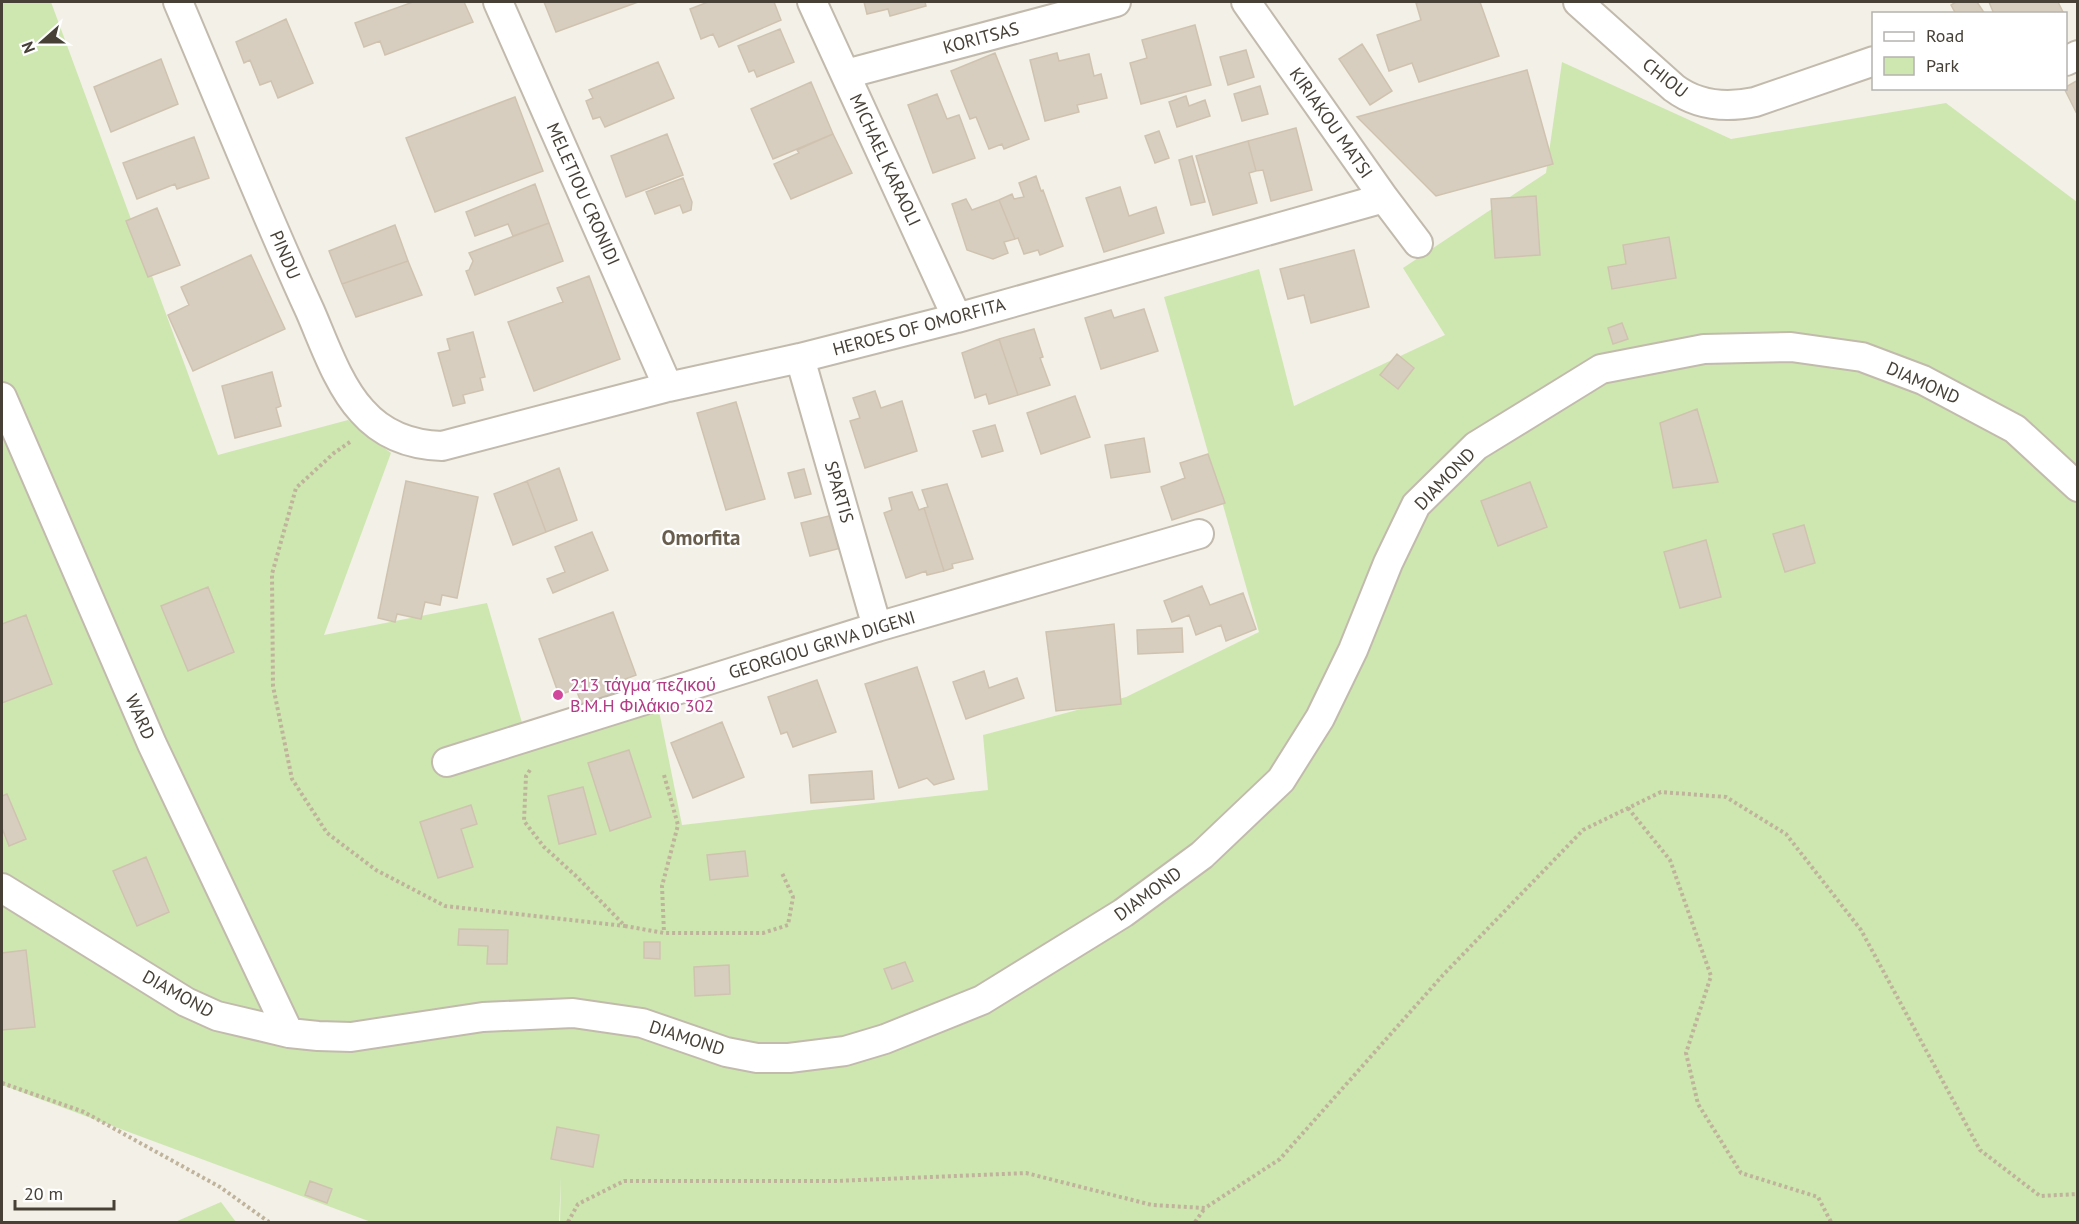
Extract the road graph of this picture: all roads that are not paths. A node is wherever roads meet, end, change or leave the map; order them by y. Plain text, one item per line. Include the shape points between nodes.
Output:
1 (178, 2) edge
2 (498, 2) edge
3 (812, 2) edge
4 (1116, 2) edge
5 (1246, 2) edge
6 (1578, 2) edge
7 (1872, 62) edge
8 (846, 74) junction
9 (1384, 198) junction
10 (1418, 243) dead end
11 (957, 318) junction
12 (800, 358) junction
13 (669, 387) junction
14 (2, 397) edge
15 (451, 443) joint
16 (2078, 487) edge
17 (1199, 534) dead end
18 (878, 627) junction
19 (447, 762) dead end
20 (2, 888) edge
21 (289, 1033) junction

1 - 15 street, PINDU via 297,283 352,400 389,434 418,444
2 - 13 street, MELETIOU CRONIDI
3 - 8 street, MICHAEL KARAOLI
4 - 8 street, KORITSAS
5 - 9 street, KIRIAKOU MATSI
6 - 7 street, CHIOU via 1674,88 1711,104 1755,102
8 - 11 street, MICHAEL KARAOLI
9 - 10 street, KIRIAKOU MATSI
9 - 11 street, HEROES OF OMORFITA
11 - 12 street, HEROES OF OMORFITA
12 - 13 street, HEROES OF OMORFITA
12 - 18 street, SPARTIS
13 - 15 street, HEROES OF OMORFITA
14 - 21 street, WARD via 152,744
16 - 21 street, DIAMOND via 2014,429 1923,380 1862,357 1791,347 1704,349 1601,369 1476,446 1416,505 1320,718 1281,780 1202,855 1123,913 982,1000 885,1039 845,1051 789,1058 757,1058 726,1052 642,1023 573,1013 483,1017 351,1037
17 - 18 street, GEORGIOU GRIVA DIGENI
18 - 19 street, GEORGIOU GRIVA DIGENI
20 - 21 street, DIAMOND via 186,1002 217,1016

